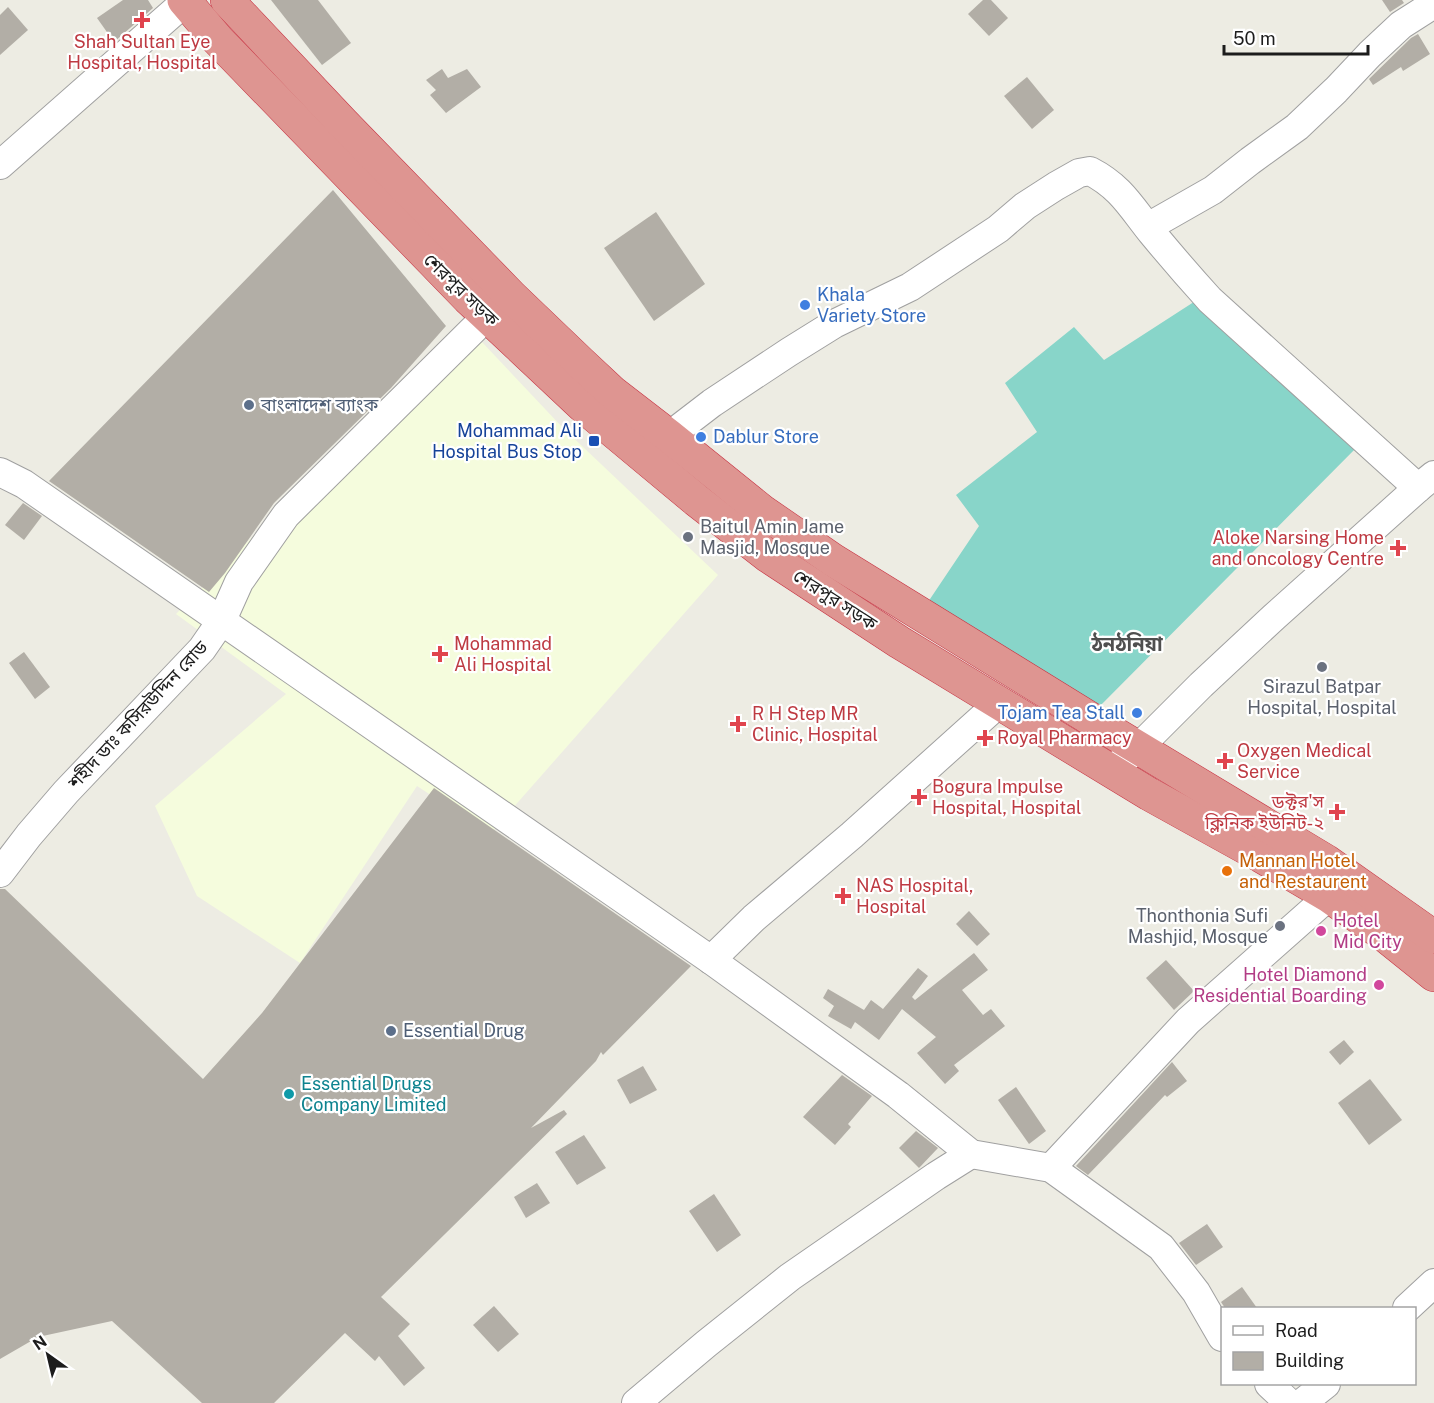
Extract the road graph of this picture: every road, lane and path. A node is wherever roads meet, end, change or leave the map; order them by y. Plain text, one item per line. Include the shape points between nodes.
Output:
1 (227, 0) edge
2 (184, 1) edge
3 (1434, 4) edge
4 (0, 165) edge
5 (1148, 227) junction
6 (487, 316) junction
7 (669, 436) junction
8 (649, 461) junction
9 (0, 472) edge
10 (1426, 482) edge
11 (222, 620) junction
12 (999, 703) junction
13 (1138, 748) junction
14 (1110, 771) junction
15 (0, 873) edge
16 (1329, 896) junction
17 (1434, 938) edge
18 (711, 960) junction
19 (1434, 975) edge
20 (971, 1154) junction
21 (1051, 1168) junction
22 (1434, 1283) edge
23 (1408, 1307) edge
24 (1221, 1335) edge
25 (1319, 1385) edge
26 (1280, 1397) edge
27 (636, 1403) edge

1 - 7 highway, শেরপুর সড়ক via 512,297 612,392
2 - 4 street
2 - 6 highway, শেরপুর সড়ক
3 - 5 street via 1401,26 1297,127 1213,190
5 - 7 street via 1106,179 1090,171 1079,173 910,287 834,324 789,352
5 - 10 street via 1210,300
6 - 8 highway, শেরপুর সড়ক via 583,406
6 - 11 street, শহীদ ডাঃ কসিরউদ্দিন রোড via 286,515 239,582
7 - 8 street
7 - 13 highway, শেরপুর সড়ক via 762,511 833,560
8 - 12 highway, শেরপুর সড়ক via 768,556
9 - 11 street via 24,484
10 - 13 street via 1274,617
11 - 15 street, শহীদ ডাঃ কসিরউদ্দিন রোড via 202,649 66,792
11 - 18 street
12 - 14 highway, শেরপুর সড়ক
12 - 18 street
13 - 14 street
13 - 17 highway, শেরপুর সড়ক via 1326,861
14 - 16 highway, শেরপুর সড়ক
16 - 19 highway, শেরপুর সড়ক
16 - 21 street via 1188,1021
18 - 20 street via 898,1095
20 - 21 street
20 - 27 street via 790,1277
21 - 24 street via 1161,1247 1196,1292
22 - 23 street
25 - 26 street

